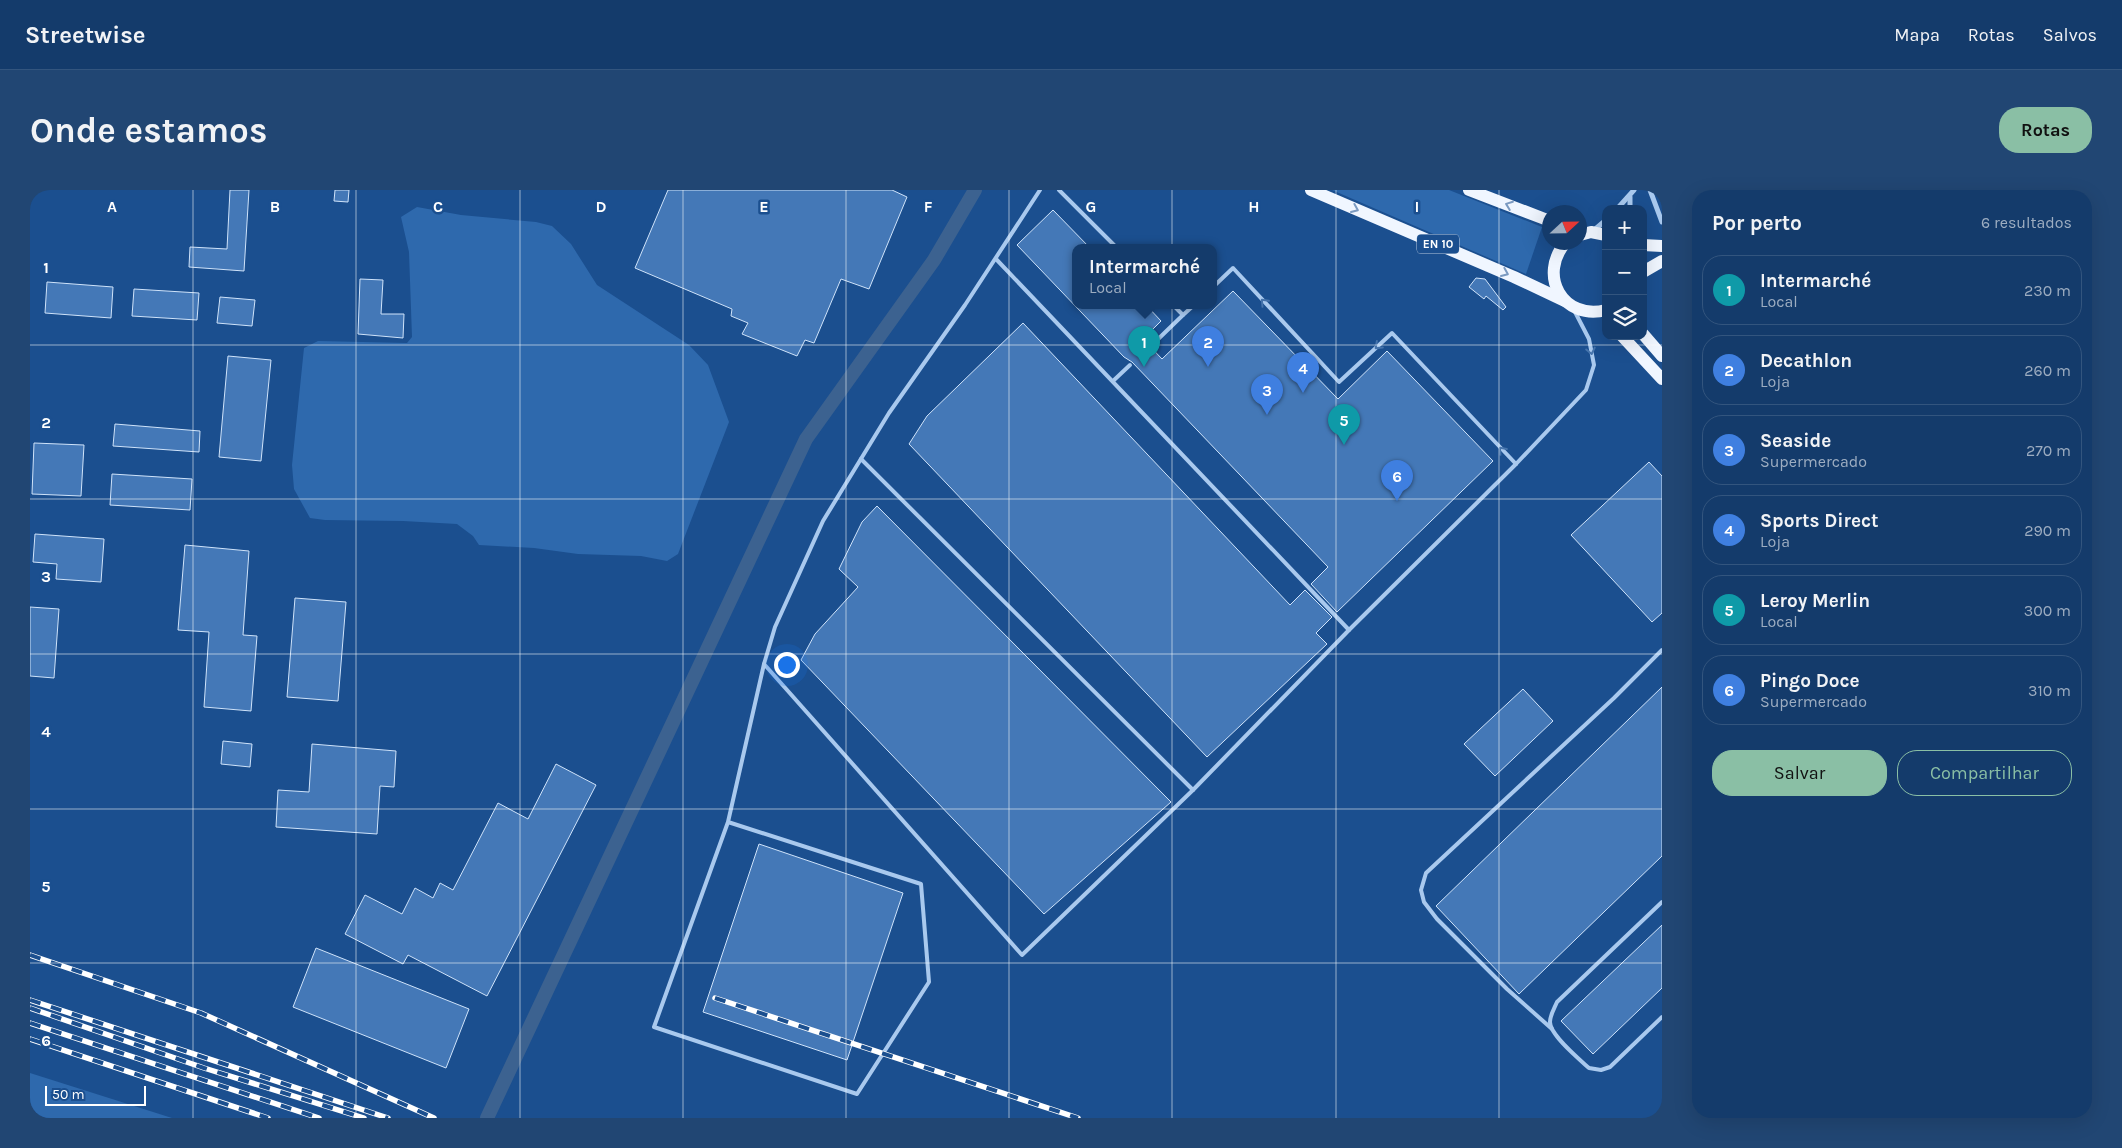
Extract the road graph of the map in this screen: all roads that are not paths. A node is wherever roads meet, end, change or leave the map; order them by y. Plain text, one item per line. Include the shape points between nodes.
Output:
1 (1040, 190) edge
2 (1059, 190) edge
3 (1311, 190) edge
4 (1469, 190) edge
5 (1634, 190) edge
6 (1650, 190) edge
7 (1630, 196) junction
8 (1622, 205) edge
9 (1630, 205) edge
10 (1542, 218) edge
11 (1602, 222) edge
12 (1662, 222) edge
13 (1587, 231) edge
14 (1587, 233) edge
15 (1602, 235) edge
16 (1113, 244) edge
17 (1647, 245) edge
18 (1662, 246) edge
19 (1560, 250) edge
20 (996, 259) junction
21 (1662, 261) edge
22 (1647, 270) edge
23 (1217, 283) edge
24 (1568, 304) junction
25 (1177, 309) edge
26 (1190, 309) edge
27 (1602, 310) edge
28 (1589, 312) junction
29 (1183, 315) junction
30 (1602, 319) edge
31 (1647, 339) edge
32 (1626, 340) edge
33 (1152, 345) dead end
34 (1662, 356) edge
35 (1130, 365) dead end
36 (1662, 379) edge
37 (1113, 381) junction
38 (860, 459) junction
39 (1516, 464) junction
40 (1349, 630) junction
41 (1662, 650) edge
42 (764, 664) junction
43 (1193, 790) junction
44 (728, 822) junction
45 (1662, 902) edge
46 (1662, 1017) edge
47 (1552, 1029) junction

1 - 20 lane
2 - 16 lane
3 -> 24 main road, EN 10 via 1514,277
10 -> 4 main road
5 - 7 street
6 - 12 street
7 - 8 street
7 - 9 street
11 - 13 street
14 - 15 main road
17 - 18 main road
19 - 24 main road via 1553,267 1555,285
20 - 37 lane
20 - 38 lane
21 - 22 main road
39 -> 23 lane via 1392,333 1339,382 1233,268
24 - 28 main road, EN 10
24 -> 39 lane via 1589,339 1594,365 1586,390
25 - 29 lane
26 - 29 lane
27 - 28 main road, EN 10
28 - 30 main road
29 - 33 lane
31 - 34 main road
32 - 36 main road
35 - 37 lane
37 - 40 lane
38 - 42 lane via 823,521 775,627
38 - 43 lane
39 - 40 lane
40 - 43 lane
41 - 47 lane via 1426,873 1423,882 1424,902 1437,919 1506,989
42 - 43 lane via 1022,955
42 - 44 lane
44 - 44 lane via 654,1027 856,1094 929,982 921,884
45 - 47 lane via 1557,1002 1551,1014
46 - 47 lane via 1610,1066 1601,1070 1589,1068

